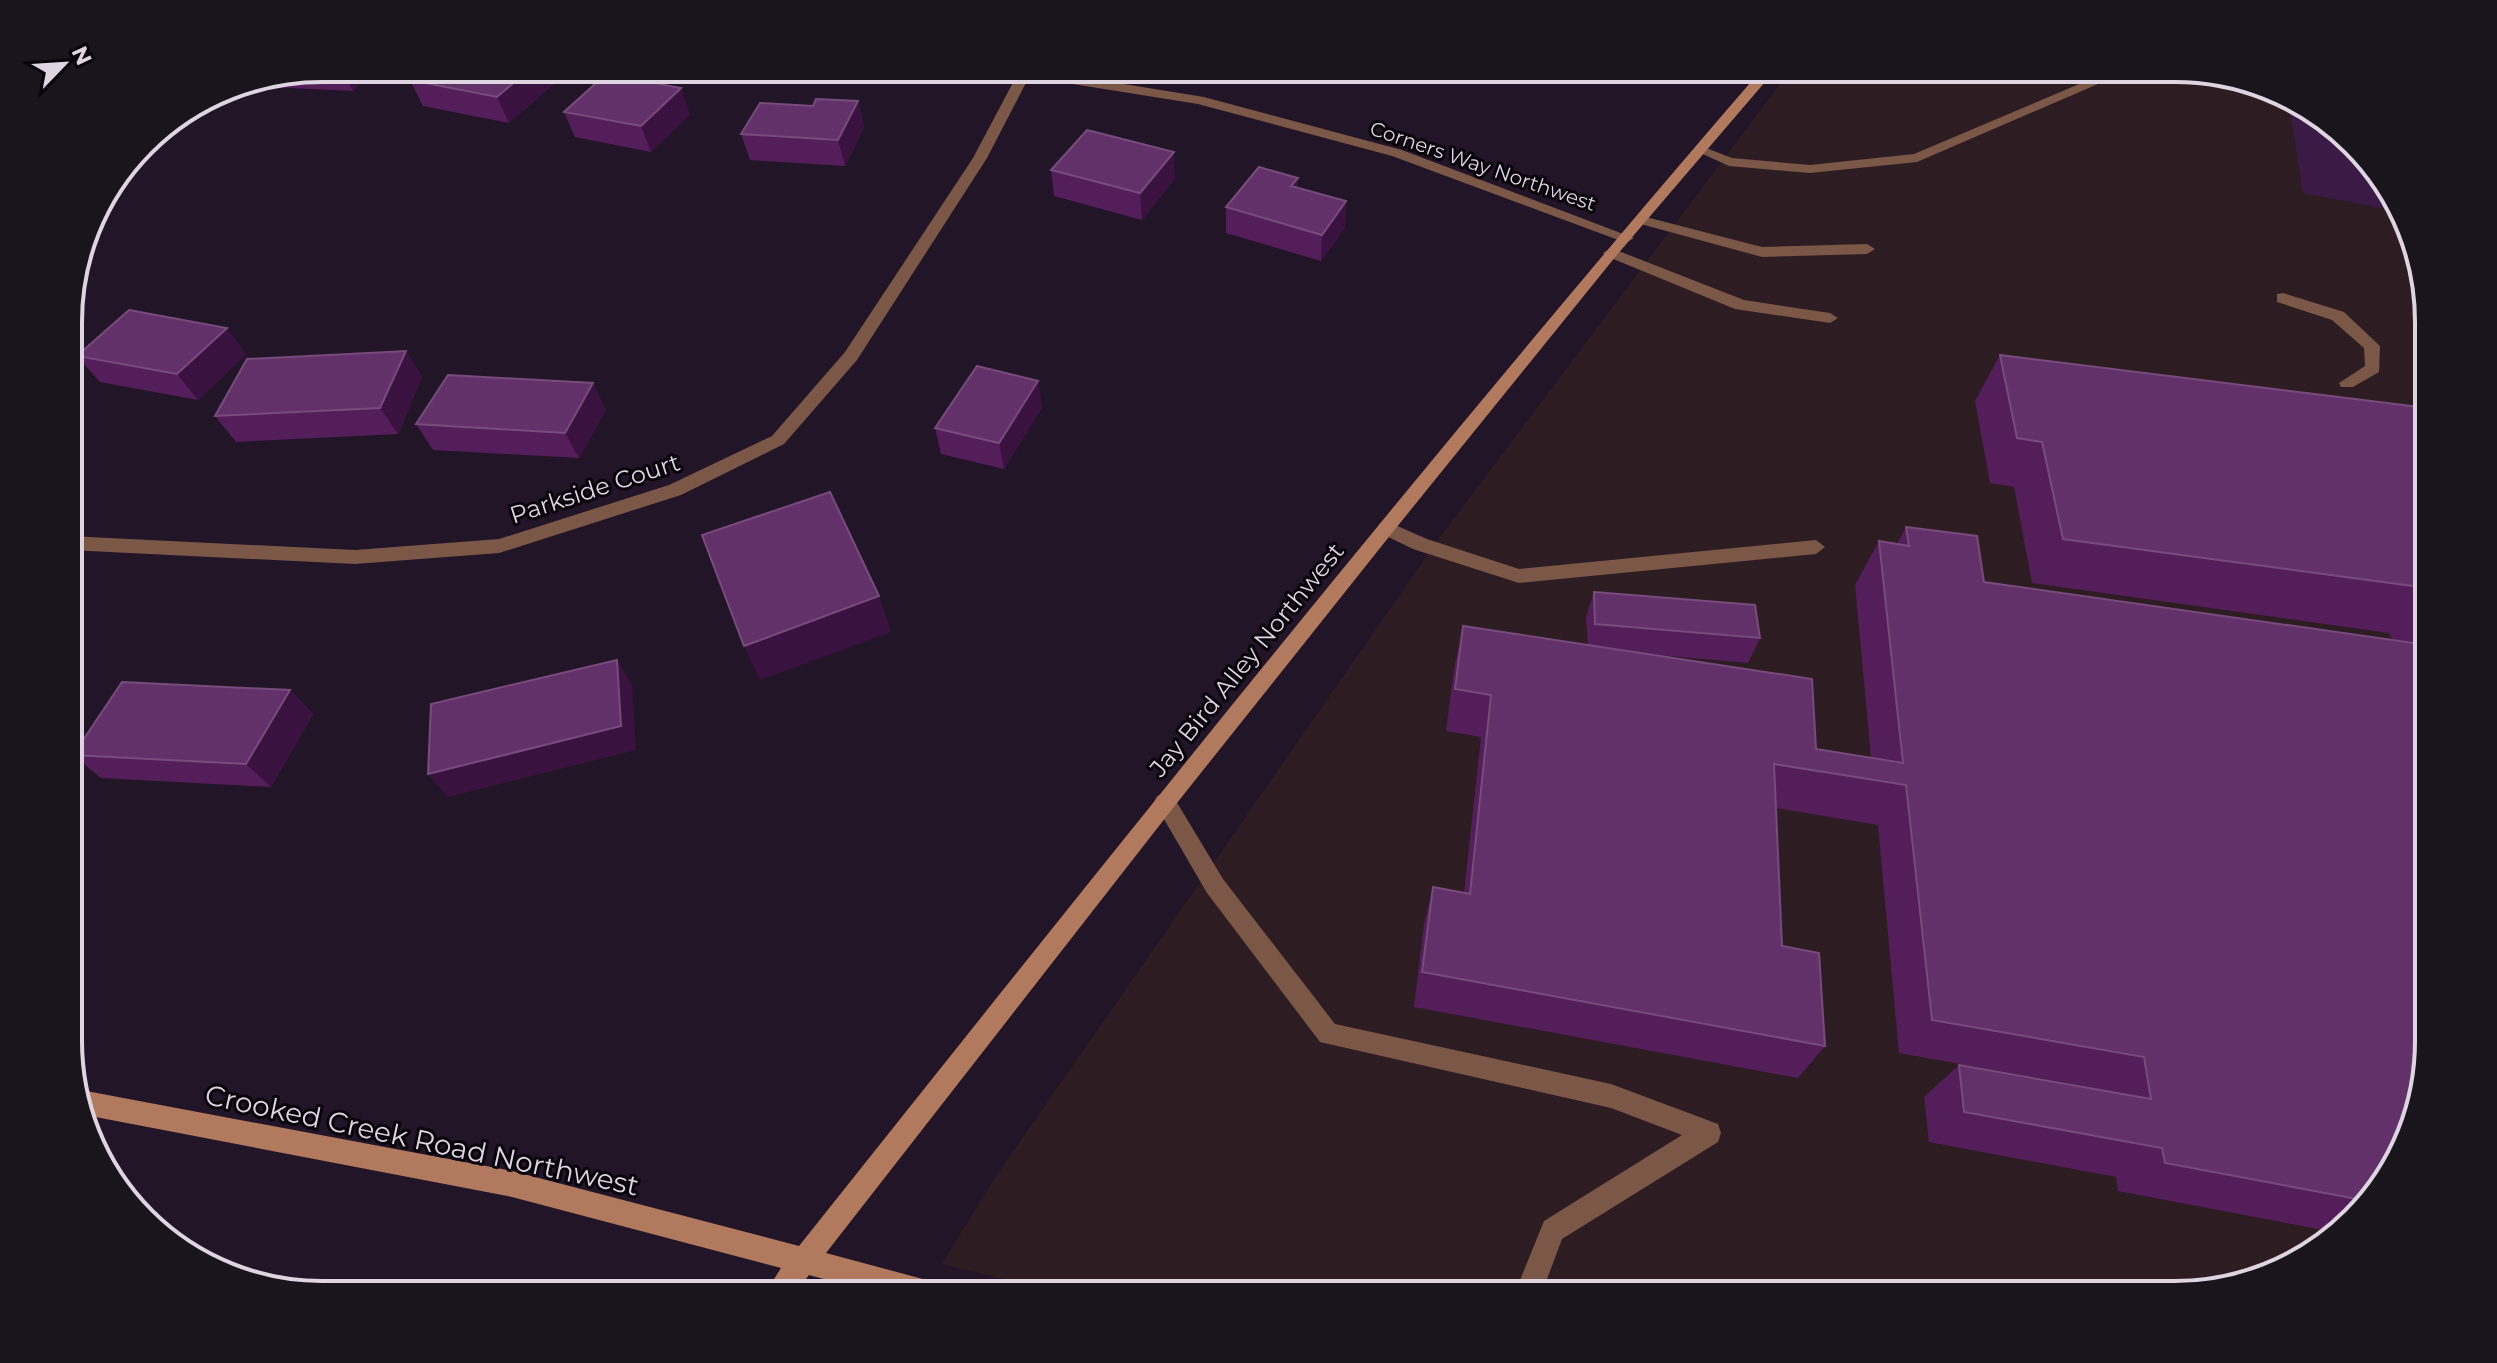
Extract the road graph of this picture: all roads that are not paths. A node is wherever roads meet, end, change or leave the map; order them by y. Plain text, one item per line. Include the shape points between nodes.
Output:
1 (1758, 82) edge
2 (2095, 82) edge
3 (1019, 83) edge
4 (1091, 83) edge
5 (1701, 150) junction
6 (1642, 220) junction
7 (1626, 238) junction
8 (1867, 249) dead end
9 (1611, 253) junction
10 (2283, 298) dead end
11 (1830, 318) dead end
12 (2347, 383) dead end
13 (1386, 528) junction
14 (83, 544) edge
15 (1816, 547) dead end
16 (1165, 802) junction
17 (90, 1104) edge
18 (807, 1261) junction
19 (1533, 1280) edge
20 (790, 1281) edge
21 (881, 1281) edge

1 - 5 street, Jay Bird Alley Northwest
2 - 5 street via 1917,158 1810,169 1729,162
3 - 14 street, Parkside Court via 980,158 851,356 778,440 675,490 499,546 355,557
4 - 7 street, Corners Way Northwest via 1199,100 1397,153
5 - 6 street, Jay Bird Alley Northwest
6 - 7 street, Jay Bird Alley Northwest
6 - 8 street via 1762,252
7 - 9 street, Jay Bird Alley Northwest
9 - 11 street via 1741,305
9 - 13 street, Jay Bird Alley Northwest
10 - 12 street via 2338,316 2372,346 2373,368
13 - 15 street via 1519,576
13 - 16 street, Jay Bird Alley Northwest
16 - 18 street, Jay Bird Alley Northwest
16 - 19 street via 1215,886 1328,1034 1611,1096 1709,1133 1553,1230
17 - 18 street, Crooked Creek Road Northwest via 512,1184
18 - 20 street, Jay Bird Alley Northwest
18 - 21 street, Crooked Creek Road Northwest

